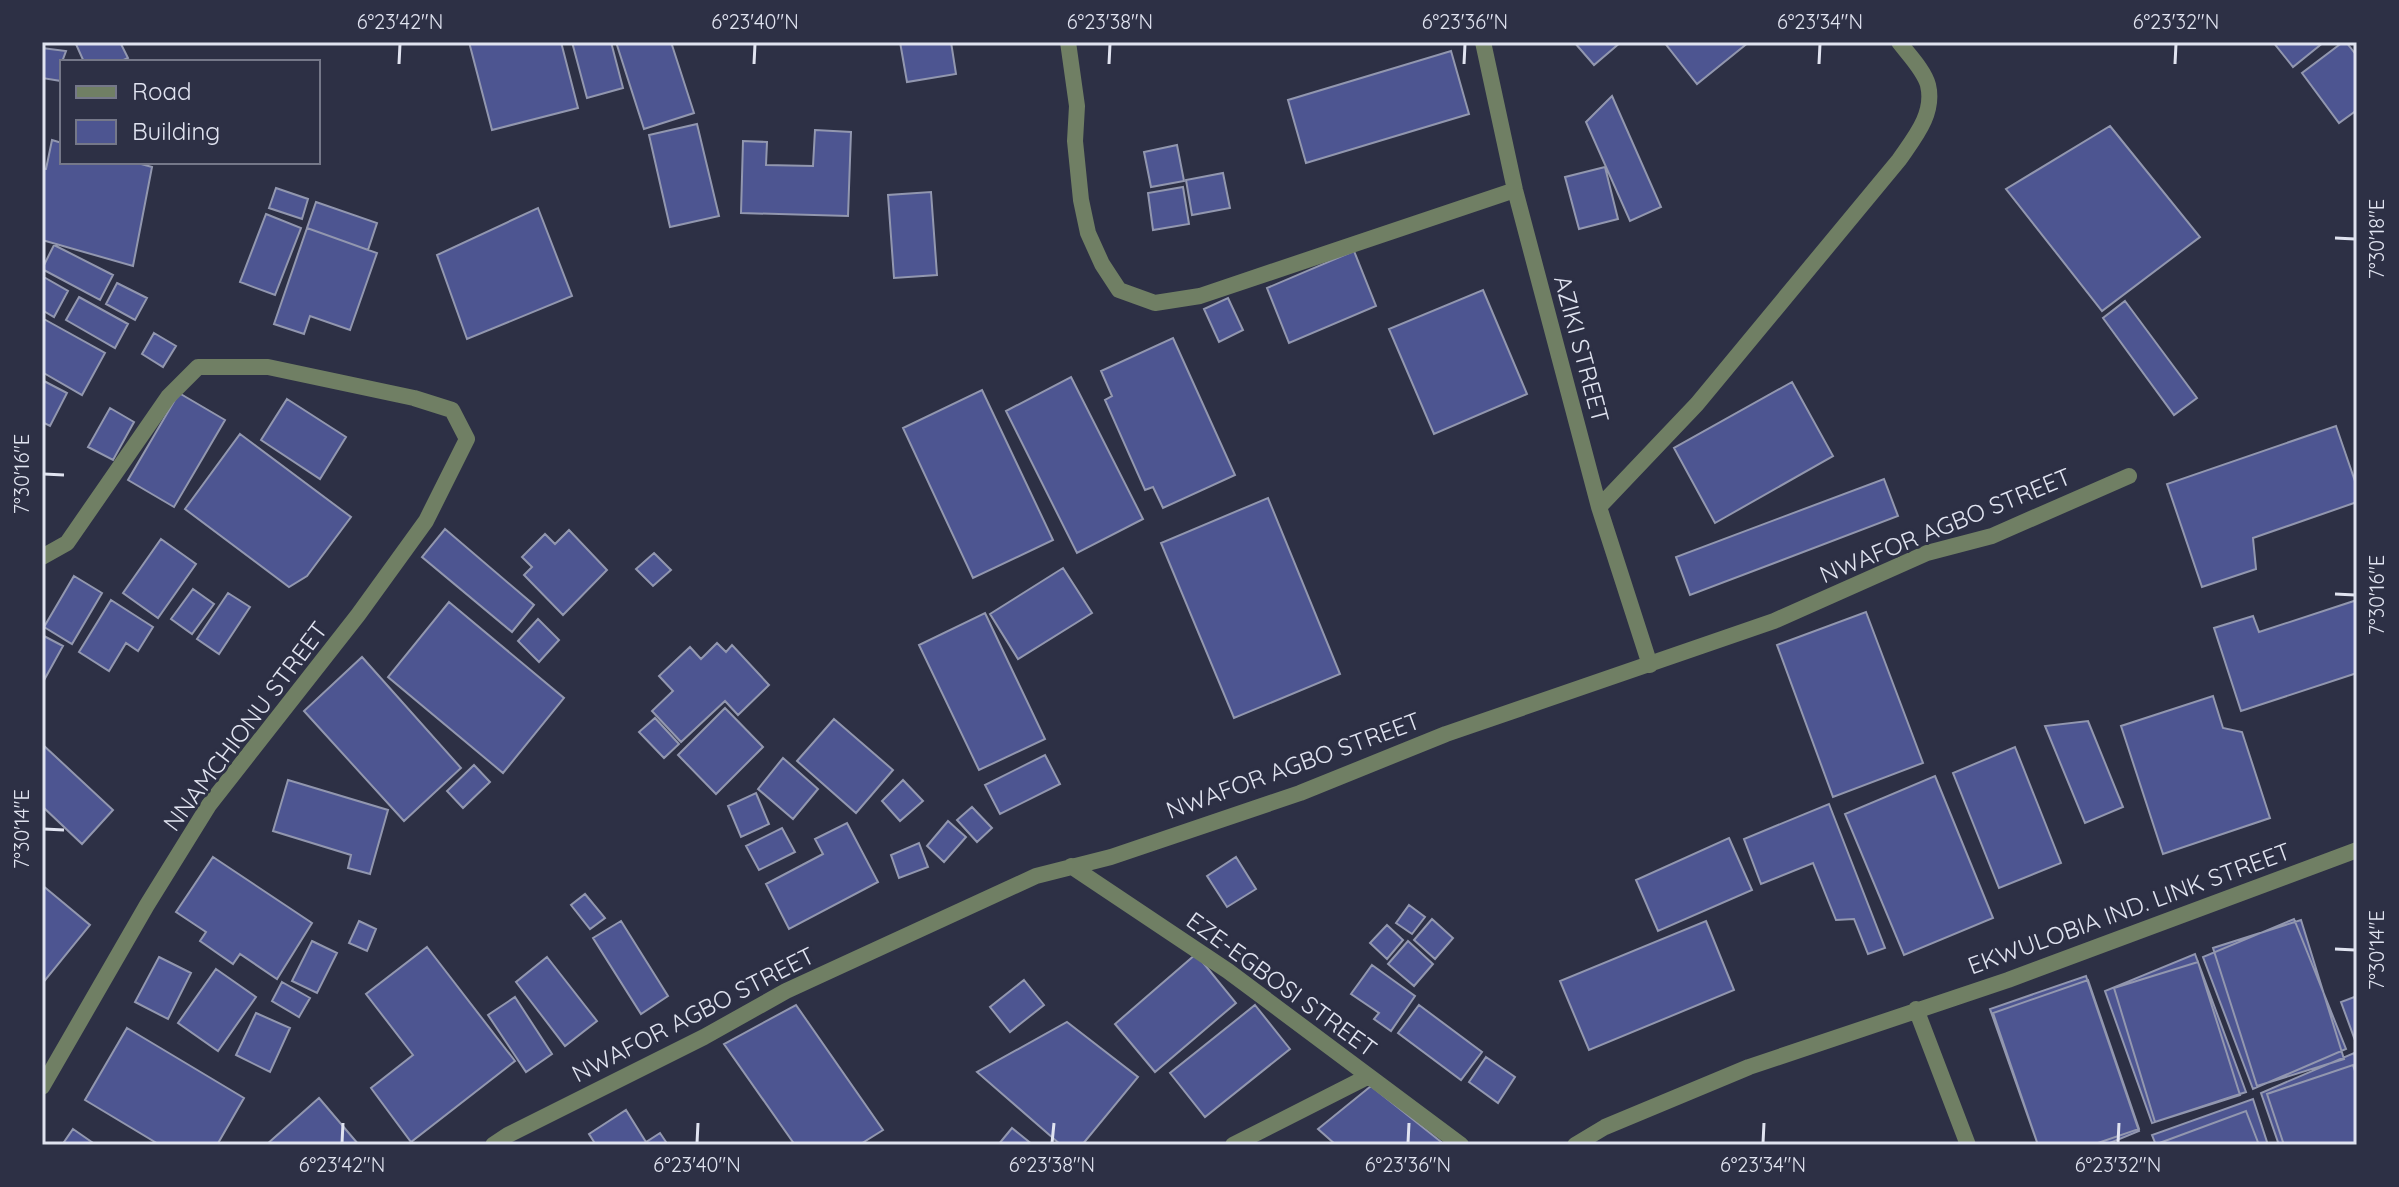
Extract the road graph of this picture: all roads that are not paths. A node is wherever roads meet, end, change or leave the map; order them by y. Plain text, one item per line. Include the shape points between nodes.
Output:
1 (1068, 42) edge
2 (1483, 42) edge
3 (1900, 42) edge
4 (1515, 190) junction
5 (2129, 476) dead end
6 (1599, 507) junction
7 (42, 557) edge
8 (1650, 665) junction
9 (2357, 850) edge
10 (1071, 866) junction
11 (1916, 1009) junction
12 (1367, 1077) junction
13 (42, 1087) edge
14 (493, 1145) edge
15 (1233, 1145) edge
16 (1461, 1145) edge
17 (1575, 1145) edge
18 (1968, 1145) edge

1 - 4 street via 1088,233 1119,290 1155,303 1200,296
2 - 4 street, AZIKI STREET
3 - 6 street via 1928,83 1926,120 1899,160 1697,404
4 - 6 street, AZIKI STREET
5 - 8 street, NWAFOR AGBO STREET via 1992,536 1927,553 1774,621
6 - 8 street, AZIKI STREET
7 - 13 street, NNAMCHIONU STREET via 67,543 168,397 198,367 268,367 414,398 452,410 467,439 426,521 209,805
8 - 10 street, NWAFOR AGBO STREET via 1446,734 1300,793
9 - 11 street, EKWULOBIA IND. LINK STREET
10 - 12 street, EZE-EGBOSI STREET via 1228,971
10 - 14 street, NWAFOR AGBO STREET via 1018,884 786,991
11 - 17 street, EKWULOBIA IND. LINK STREET via 1749,1067 1605,1127
11 - 18 street
12 - 15 street
12 - 16 street, EZE-EGBOSI STREET

